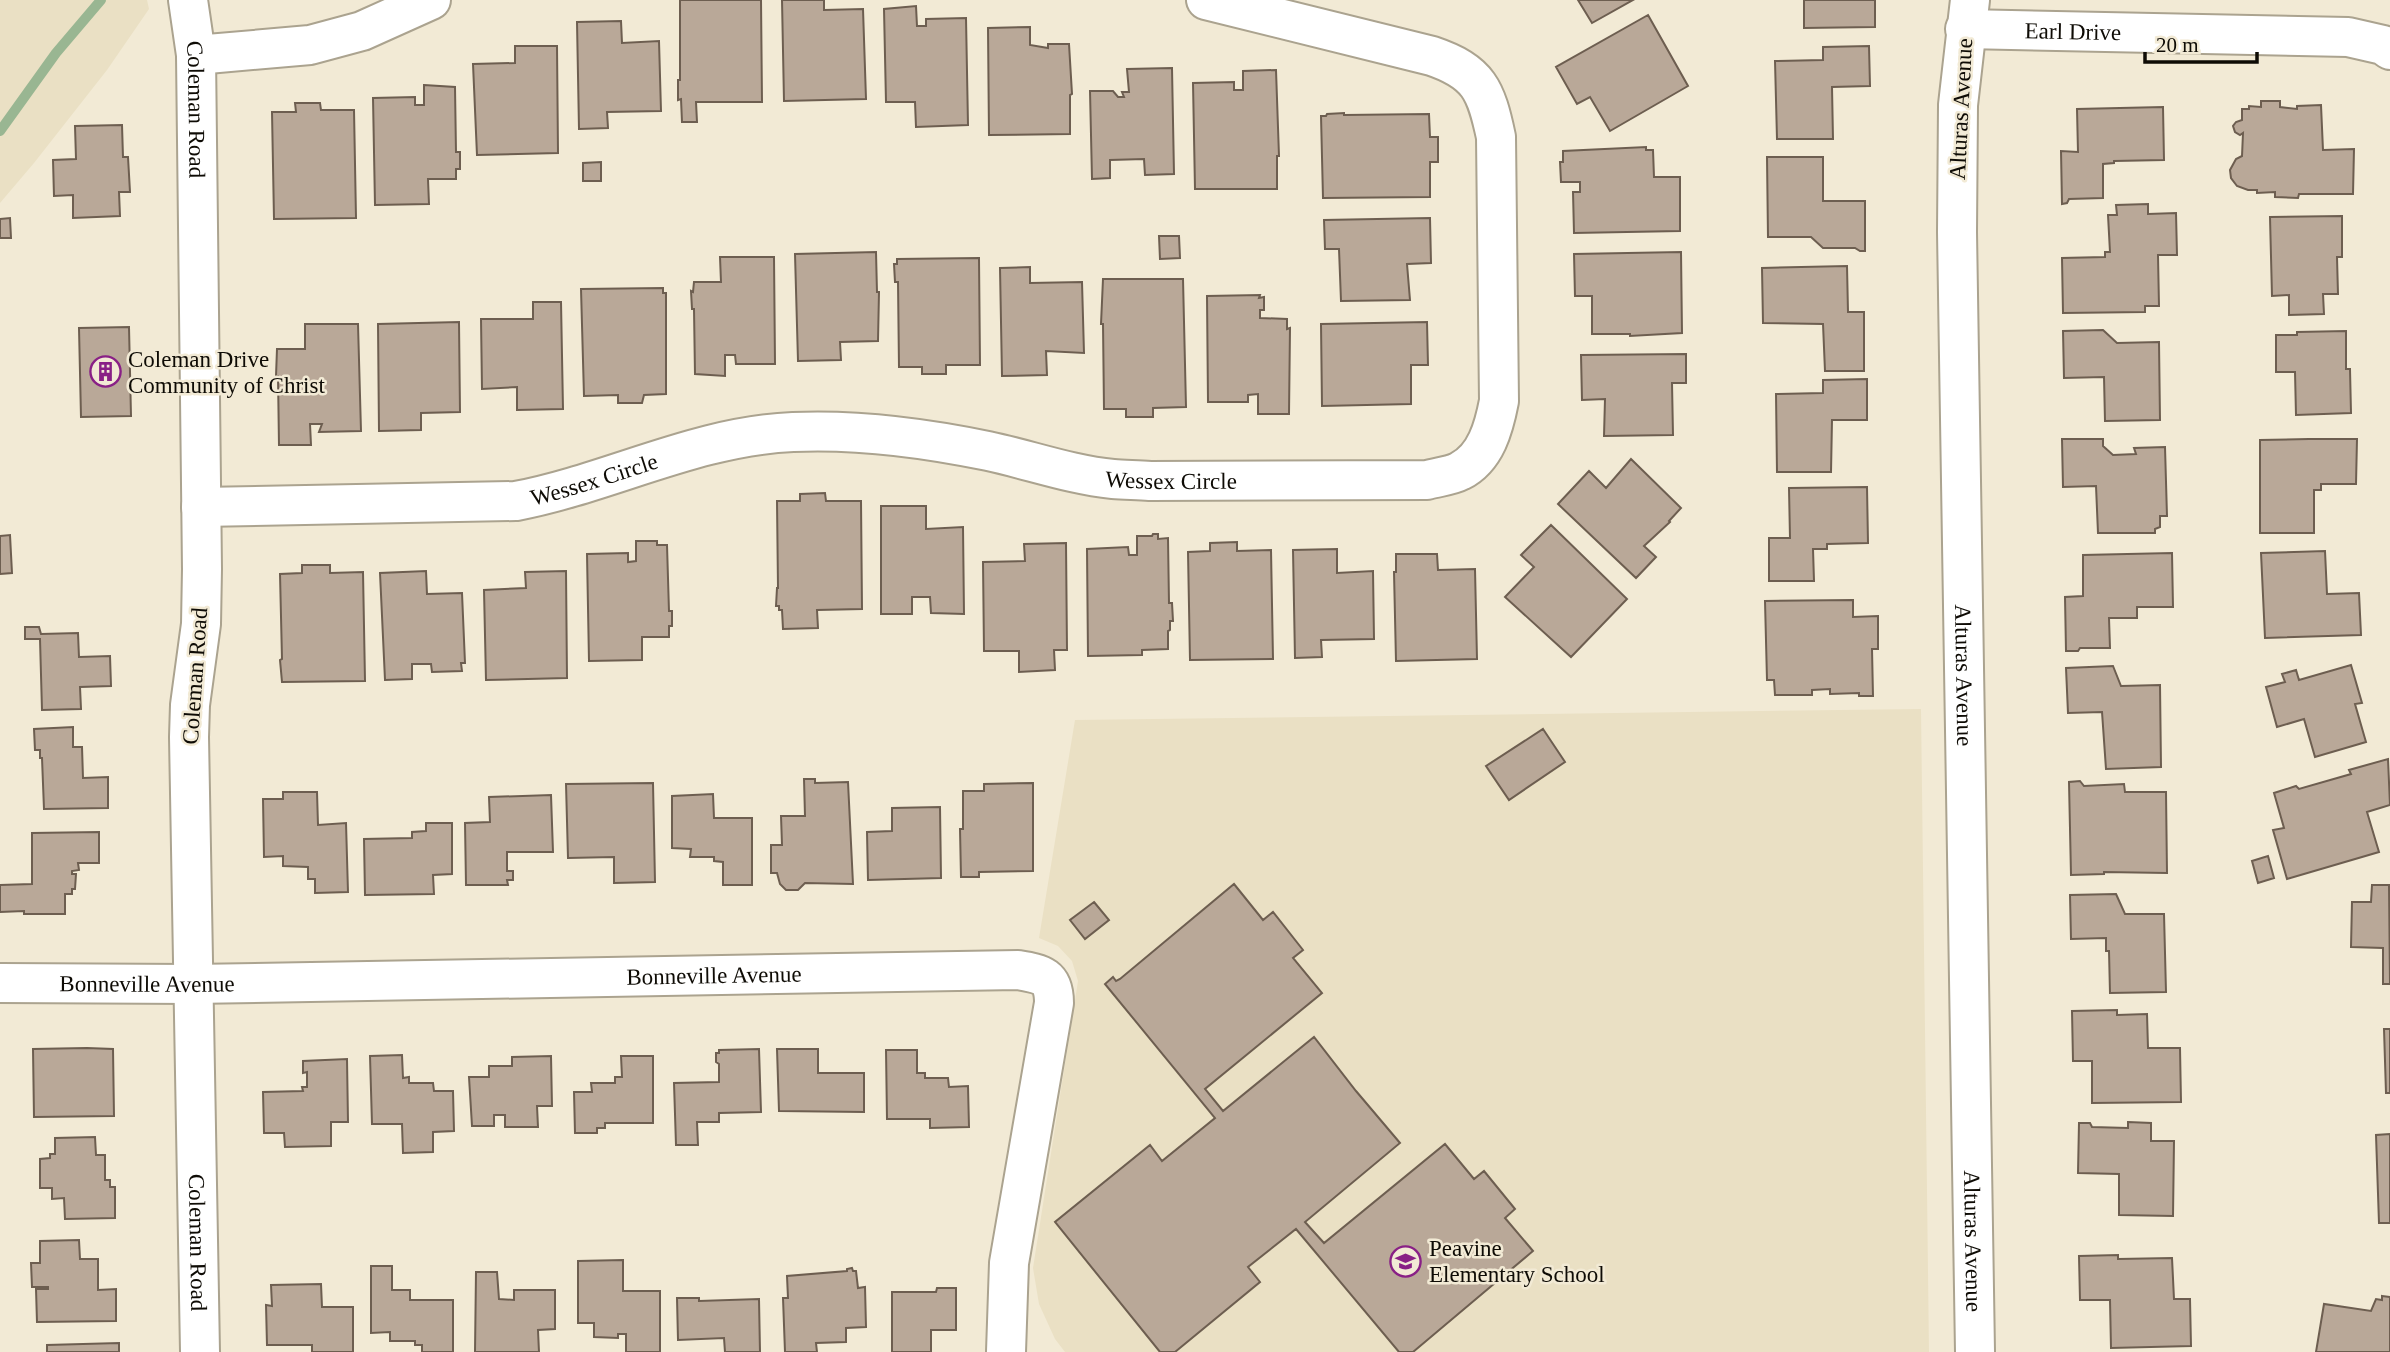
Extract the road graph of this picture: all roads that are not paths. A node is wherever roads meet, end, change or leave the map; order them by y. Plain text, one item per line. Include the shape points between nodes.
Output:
1 (188, 0) edge
2 (431, 0) edge
3 (1206, 0) edge
4 (1968, 15) edge
5 (2390, 50) edge
6 (196, 55) junction
7 (201, 507) junction
8 (0, 983) edge
9 (192, 984) junction
10 (200, 1352) edge
11 (1006, 1352) edge
12 (1975, 1352) edge

1 - 6 street, Coleman Road
2 - 6 street via 362,31 310,45
3 - 7 street, Wessex Circle via 1432,56 1456,64 1477,82 1496,137 1499,401 1494,426 1480,455 1460,472 1427,480 1111,479 918,438 792,432 680,452 553,494 516,501
4 - 5 street, Earl Drive via 2348,37
4 - 12 street, Alturas Avenue via 1958,105 1957,232
6 - 7 street, Coleman Road
7 - 9 street, Coleman Road via 201,624 189,737
8 - 9 street, Bonneville Avenue
9 - 10 street, Coleman Road
9 - 11 street, Bonneville Avenue via 990,970 1038,973 1054,991 1054,1003 1009,1263

